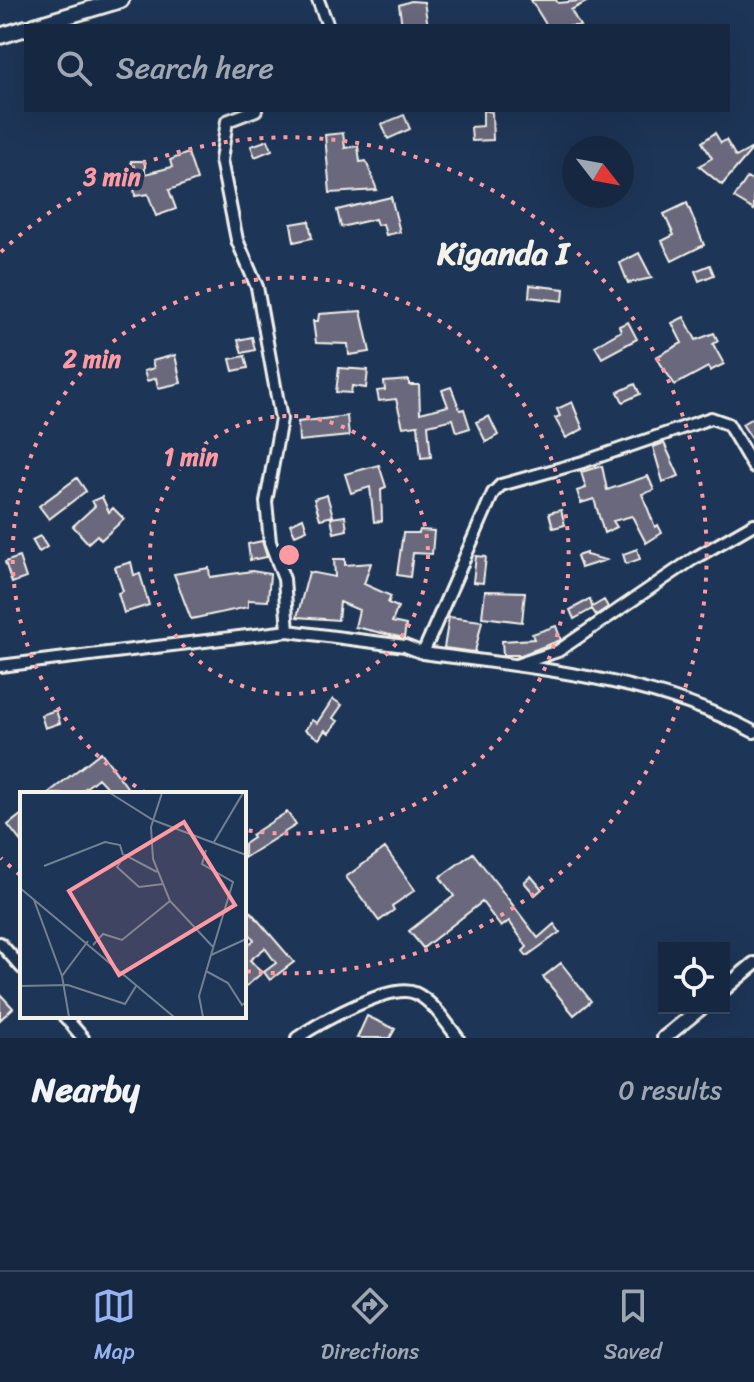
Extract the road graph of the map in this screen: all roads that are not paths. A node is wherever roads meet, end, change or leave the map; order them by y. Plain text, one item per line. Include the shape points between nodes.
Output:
1 (121, 0) edge
2 (318, 0) edge
3 (41, 24) edge
4 (327, 24) edge
5 (24, 29) edge
6 (0, 36) edge
7 (251, 112) edge
8 (754, 468) edge
9 (754, 524) edge
10 (288, 631) junction
11 (423, 653) junction
12 (514, 665) junction
13 (0, 666) edge
14 (754, 732) edge
15 (0, 943) edge
16 (754, 964) edge
17 (20, 966) edge
18 (730, 984) edge
19 (694, 1014) edge
20 (66, 1018) edge
21 (83, 1038) edge
22 (297, 1038) edge
23 (458, 1038) edge
24 (664, 1038) edge

1 - 3 main road
2 - 4 street
5 - 6 main road
7 - 10 street via 227,121 221,160 237,240 257,287 281,419 266,502 270,542 284,579
8 - 11 street via 728,424 711,418 501,485
9 - 12 street via 558,651
10 - 11 street via 405,646
10 - 13 street
11 - 12 street
12 - 14 street via 674,698
15 - 17 street
16 - 18 street
19 - 24 street
20 - 21 street
22 - 23 street via 321,1021 400,989 429,1003

